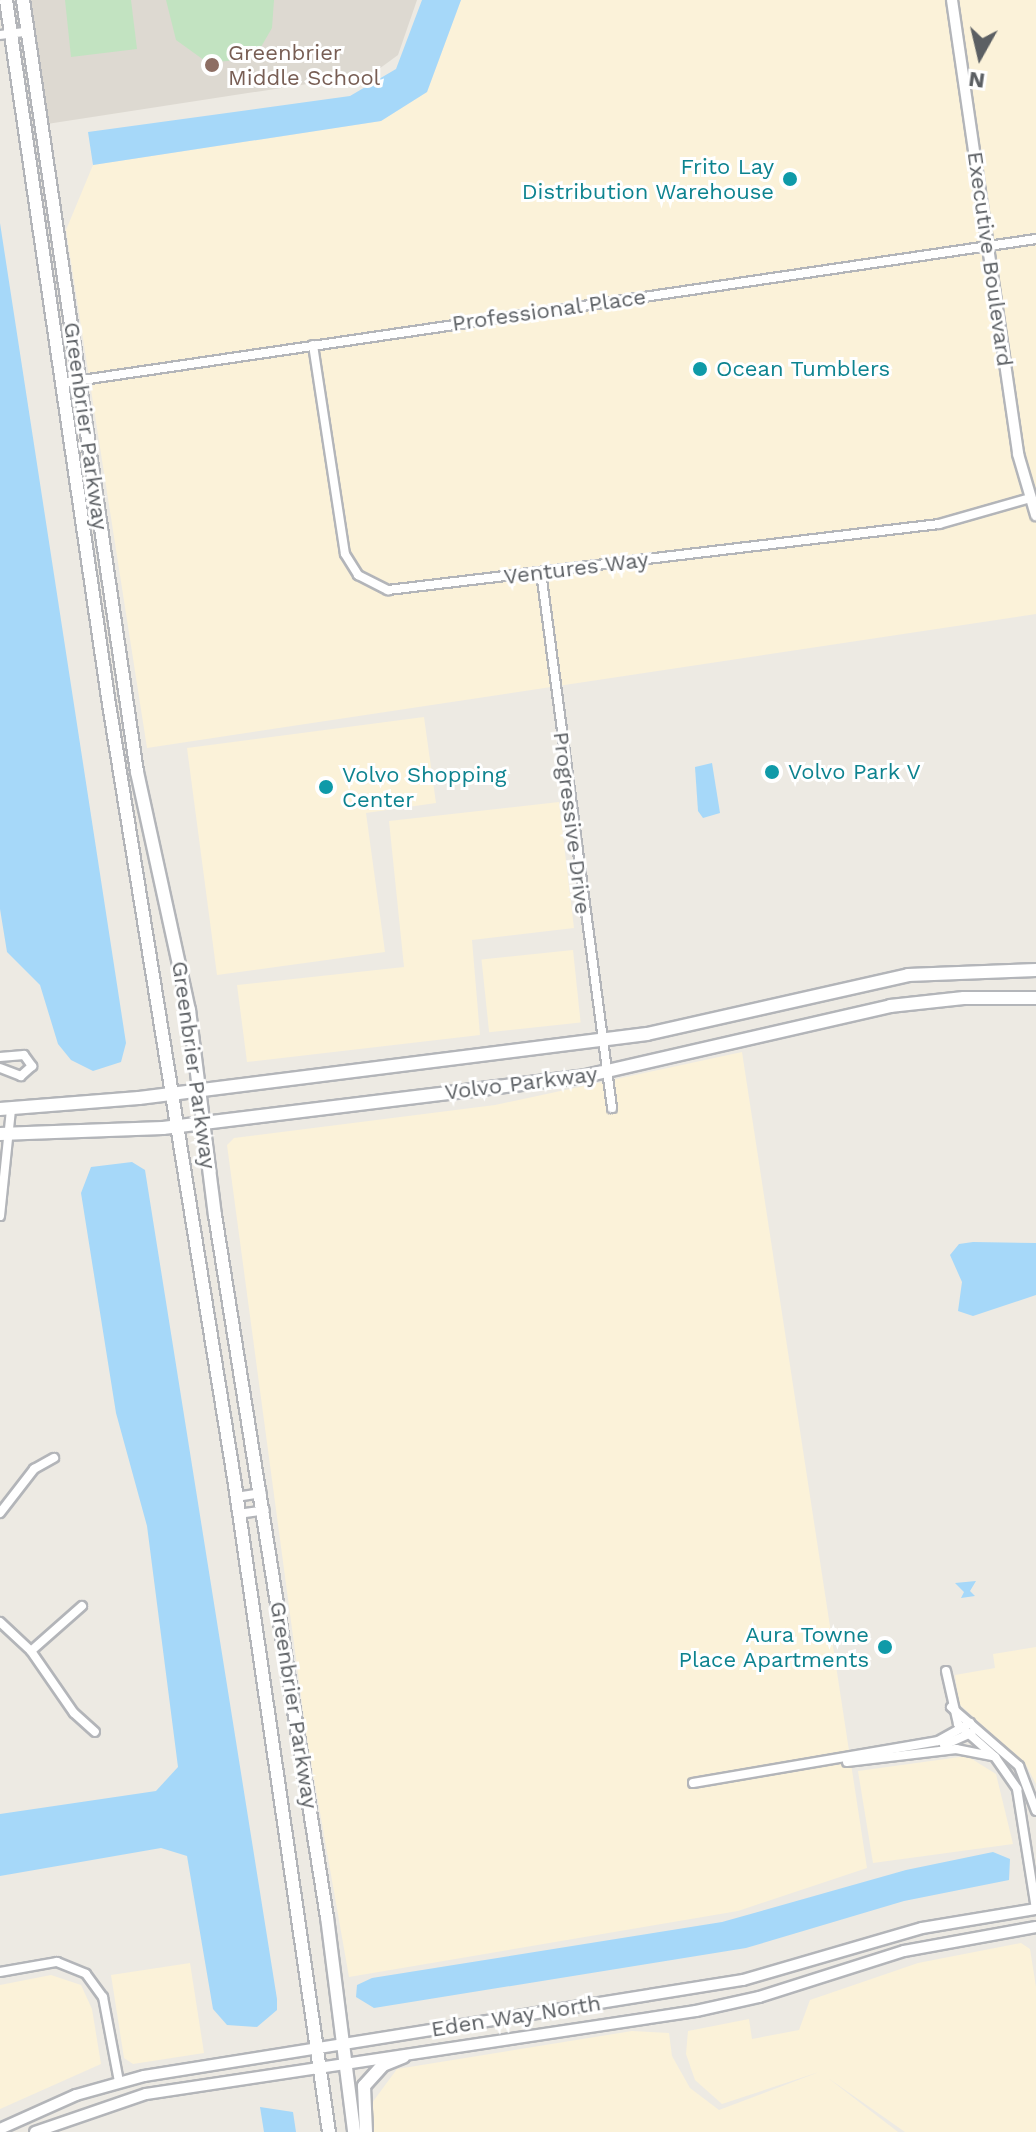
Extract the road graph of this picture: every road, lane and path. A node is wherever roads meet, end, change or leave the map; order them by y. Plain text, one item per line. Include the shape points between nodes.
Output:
1 (6, 0) edge
2 (23, 0) edge
3 (952, 0) edge
4 (26, 32) junction
5 (5, 35) edge
6 (1036, 239) edge
7 (988, 246) junction
8 (313, 345) junction
9 (80, 380) junction
10 (62, 383) junction
11 (1030, 498) junction
12 (1036, 515) edge
13 (541, 572) junction
14 (1036, 970) edge
15 (1036, 998) edge
16 (601, 1040) junction
17 (0, 1057) edge
18 (0, 1068) edge
19 (606, 1073) junction
20 (199, 1090) junction
21 (172, 1094) junction
22 (612, 1108) dead end
23 (6, 1109) edge
24 (203, 1124) junction
25 (178, 1126) junction
26 (4, 1134) edge
27 (0, 1216) edge
28 (54, 1458) dead end
29 (263, 1493) junction
30 (236, 1497) junction
31 (265, 1510) junction
32 (0, 1513) edge
33 (238, 1514) junction
34 (82, 1606) dead end
35 (0, 1622) edge
36 (31, 1651) junction
37 (946, 1671) dead end
38 (970, 1729) junction
39 (95, 1732) dead end
40 (995, 1757) junction
41 (897, 1758) junction
42 (835, 1762) junction
43 (693, 1783) dead end
44 (1036, 1811) edge
45 (1036, 1909) edge
46 (1036, 1927) edge
47 (0, 1972) edge
48 (342, 2043) junction
49 (318, 2048) junction
50 (403, 2057) junction
51 (344, 2065) junction
52 (320, 2068) junction
53 (119, 2082) junction
54 (0, 2129) edge
55 (35, 2132) edge
56 (329, 2132) edge
57 (354, 2132) edge
58 (366, 2132) edge

1 - 5 main road, Greenbrier Parkway
2 - 4 main road, Greenbrier Parkway
3 - 7 street, Executive Boulevard
4 - 5 street
4 - 9 main road, Greenbrier Parkway
5 - 10 main road, Greenbrier Parkway
6 - 7 street, Professional Place
7 - 8 street, Professional Place
7 - 11 street, Executive Boulevard
8 - 9 street, Professional Place
8 - 13 street, Ventures Way via 343,547 358,575 376,587 401,590
9 - 10 street, Professional Place
9 - 20 main road, Greenbrier Parkway via 137,772 180,958
10 - 21 main road, Greenbrier Parkway
11 - 12 street, Executive Boulevard
11 - 13 street, Ventures Way via 965,520
13 - 16 street, Progressive Drive
14 - 16 main road, Volvo Parkway via 899,976 674,1029
15 - 19 main road, Volvo Parkway via 890,1006
16 - 19 street, Progressive Drive
16 - 20 main road, Volvo Parkway
17 - 18 street via 24,1055 32,1066 21,1076
19 - 22 street, Progressive Drive
19 - 24 main road, Volvo Parkway
20 - 21 main road, Volvo Parkway
20 - 24 main road, Greenbrier Parkway
21 - 23 main road, Volvo Parkway
21 - 25 main road, Greenbrier Parkway
23 - 26 street
24 - 25 main road, Volvo Parkway
24 - 29 main road, Greenbrier Parkway
25 - 26 main road, Volvo Parkway
25 - 30 main road, Greenbrier Parkway
26 - 27 street
28 - 32 street via 34,1469
29 - 30 street
29 - 31 main road, Greenbrier Parkway
30 - 33 main road, Greenbrier Parkway
31 - 33 street
31 - 48 main road, Greenbrier Parkway
33 - 49 main road, Greenbrier Parkway
34 - 36 street
35 - 36 street
36 - 39 street via 74,1713
37 - 38 street via 951,1707
38 - 40 street
38 - 41 street
38 - 42 street via 947,1739
38 - 44 street via 1019,1766
40 - 41 street via 956,1749
40 - 45 street via 1019,1797
41 - 42 street
42 - 43 street
45 - 48 street, Eden Way North via 922,1928 743,1980
46 - 50 street, Eden Way North via 904,1951 729,2004
47 - 53 street via 57,1962 86,1974 103,1997
48 - 49 street, Eden Way North
48 - 51 main road, Greenbrier Parkway
49 - 52 main road, Greenbrier Parkway
49 - 53 street, Eden Way North
50 - 51 street, Eden Way North
50 - 58 main road via 383,2065 364,2086
51 - 52 street, Eden Way North
51 - 57 main road, Greenbrier Parkway
52 - 55 street, Eden Way North via 146,2094
52 - 56 main road, Greenbrier Parkway
53 - 54 street, Eden Way North

